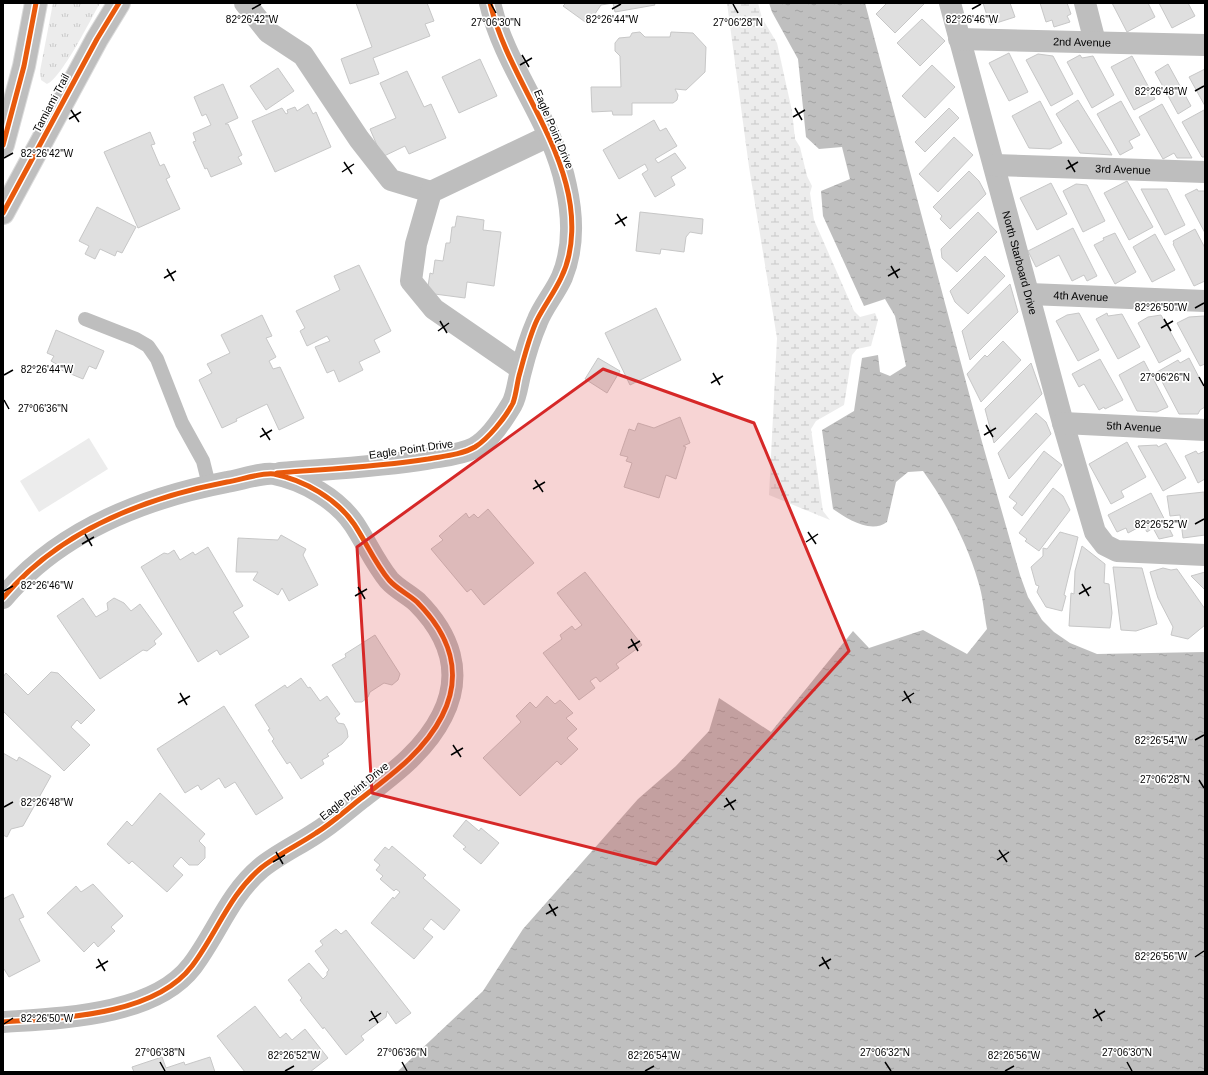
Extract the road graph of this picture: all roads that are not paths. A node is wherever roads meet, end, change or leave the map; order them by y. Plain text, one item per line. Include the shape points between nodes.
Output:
1 (36, 3) edge
2 (119, 3) edge
3 (245, 3) edge
4 (490, 3) edge
5 (950, 3) edge
6 (1085, 3) edge
7 (959, 39) junction
8 (1095, 42) junction
9 (1205, 45) edge
10 (548, 136) junction
11 (3, 145) edge
12 (994, 165) junction
13 (1205, 172) edge
14 (431, 192) junction
15 (3, 213) edge
16 (1029, 294) junction
17 (1205, 301) edge
18 (85, 319) dead end
19 (521, 369) junction
20 (1063, 423) junction
21 (1205, 430) edge
22 (272, 473) junction
23 (209, 486) junction
24 (1205, 555) edge
25 (3, 598) edge
26 (3, 1022) edge

1 - 11 street via 24,66
2 - 15 street, Tamiami Trail
3 - 14 street via 268,32 303,55 359,139 391,180
4 - 10 street, Eagle Point Drive via 500,35
5 - 7 street, North Starboard Drive
6 - 8 street
7 - 8 street, 2nd Avenue
7 - 12 street, North Starboard Drive
8 - 9 street, 2nd Avenue
10 - 14 street, Eagle Point Drive
10 - 19 street, Eagle Point Drive via 558,156 566,185 571,213 571,237 569,254 561,278 537,321
12 - 13 street, 3rd Avenue
12 - 16 street, North Starboard Drive
14 - 19 street via 416,244 411,281 434,309
16 - 17 street, 4th Avenue
16 - 20 street, North Starboard Drive
18 - 23 lane via 148,346 157,359 182,423 203,461
19 - 22 street, Eagle Point Drive via 513,402 494,430 474,448 453,455 406,462
20 - 21 street, 5th Avenue
20 - 24 street, North Starboard Drive via 1090,522 1105,545 1117,552
22 - 23 street, Eagle Point Drive
22 - 26 street, Eagle Point Drive via 302,484 326,497 342,510 388,579 415,600 433,621 453,665 454,681 442,717 422,746 393,774 320,831 263,866 245,883 192,966 180,980 146,1000 81,1016
23 - 25 street, Eagle Point Drive via 160,498 108,519 68,542 38,564

